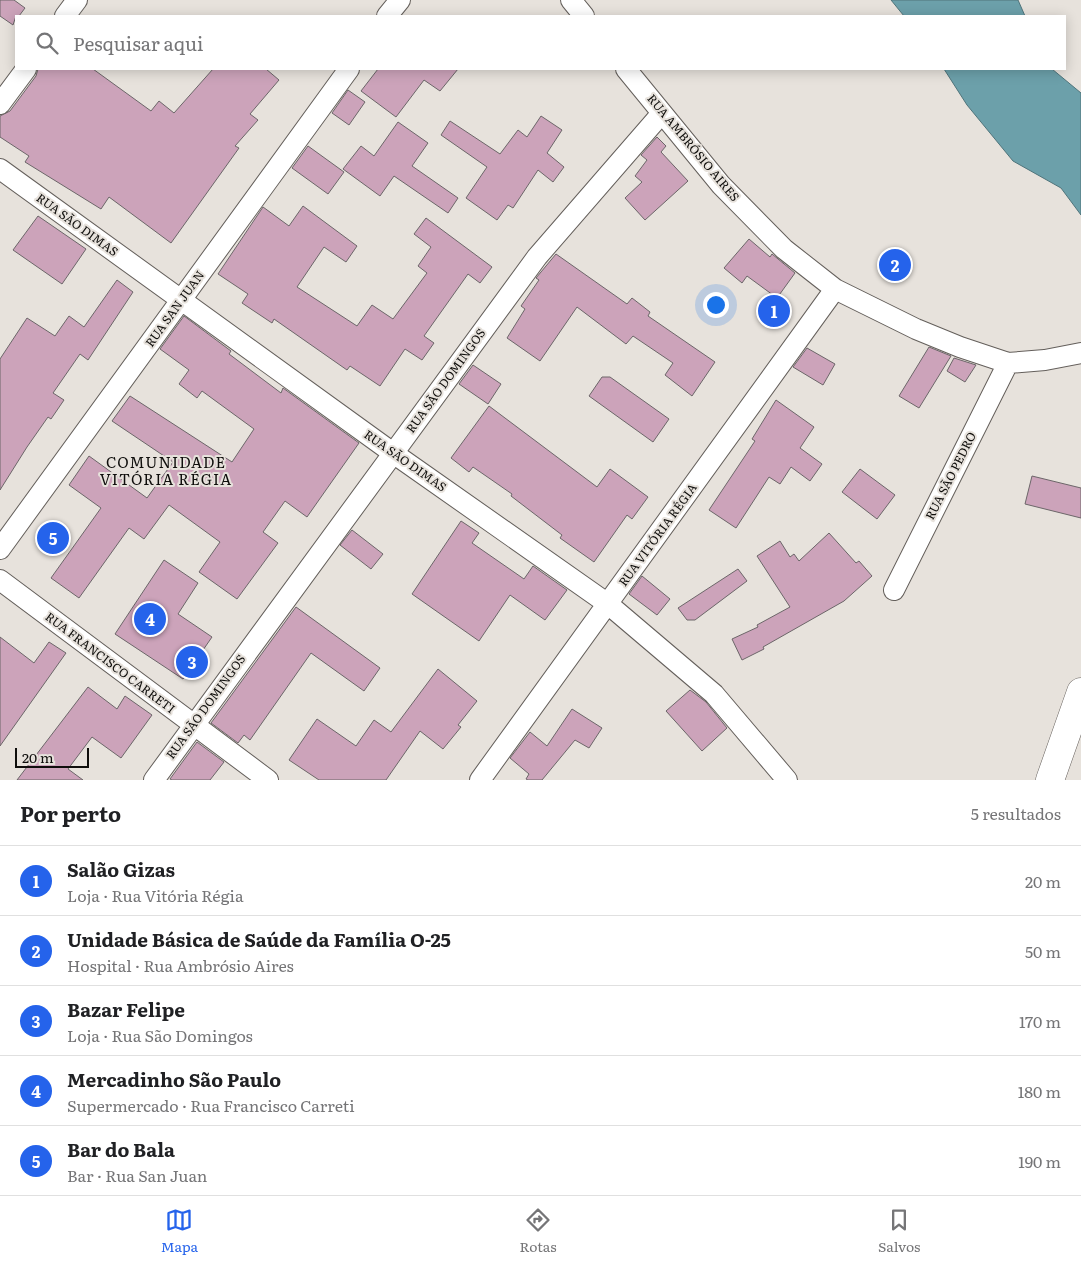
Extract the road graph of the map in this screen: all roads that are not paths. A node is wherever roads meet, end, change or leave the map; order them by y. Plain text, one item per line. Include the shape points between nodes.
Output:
1 (77, 0) edge
2 (400, 0) edge
3 (571, 0) edge
4 (66, 15) edge
5 (388, 15) edge
6 (583, 15) edge
7 (25, 70) edge
8 (348, 70) edge
9 (627, 70) edge
10 (0, 104) edge
11 (662, 113) junction
12 (0, 169) edge
13 (835, 289) junction
14 (181, 301) junction
15 (1081, 353) edge
16 (1008, 363) junction
17 (393, 453) junction
18 (0, 549) edge
19 (0, 580) edge
20 (894, 590) dead end
21 (608, 604) junction
22 (1081, 692) edge
23 (193, 725) junction
24 (154, 780) edge
25 (268, 780) edge
26 (480, 780) edge
27 (787, 780) edge
28 (1050, 780) edge

1 - 4 street
2 - 5 street
3 - 6 street
7 - 10 street
8 - 14 street, RUA SAN JUAN
9 - 11 street, RUA AMBRÓSIO AIRES
11 - 13 street, RUA AMBRÓSIO AIRES via 721,185 784,249
11 - 17 street, RUA SÃO DOMINGOS via 537,257
12 - 14 street, RUA SÃO DIMAS
13 - 16 street, RUA AMBRÓSIO AIRES via 960,348
13 - 21 street, RUA VITÓRIA RÉGIA
14 - 17 street, RUA SÃO DIMAS
14 - 18 street, RUA SAN JUAN
15 - 16 street, RUA AMBRÓSIO AIRES
16 - 20 street, RUA SÃO PEDRO
17 - 21 street, RUA SÃO DIMAS
17 - 23 street, RUA SÃO DOMINGOS
19 - 23 street, RUA FRANCISCO CARRETI
21 - 26 street, RUA VITÓRIA RÉGIA
21 - 27 street, RUA SÃO DIMAS via 714,694
22 - 28 main road
23 - 24 street, RUA SÃO DOMINGOS
23 - 25 street, RUA FRANCISCO CARRETI

